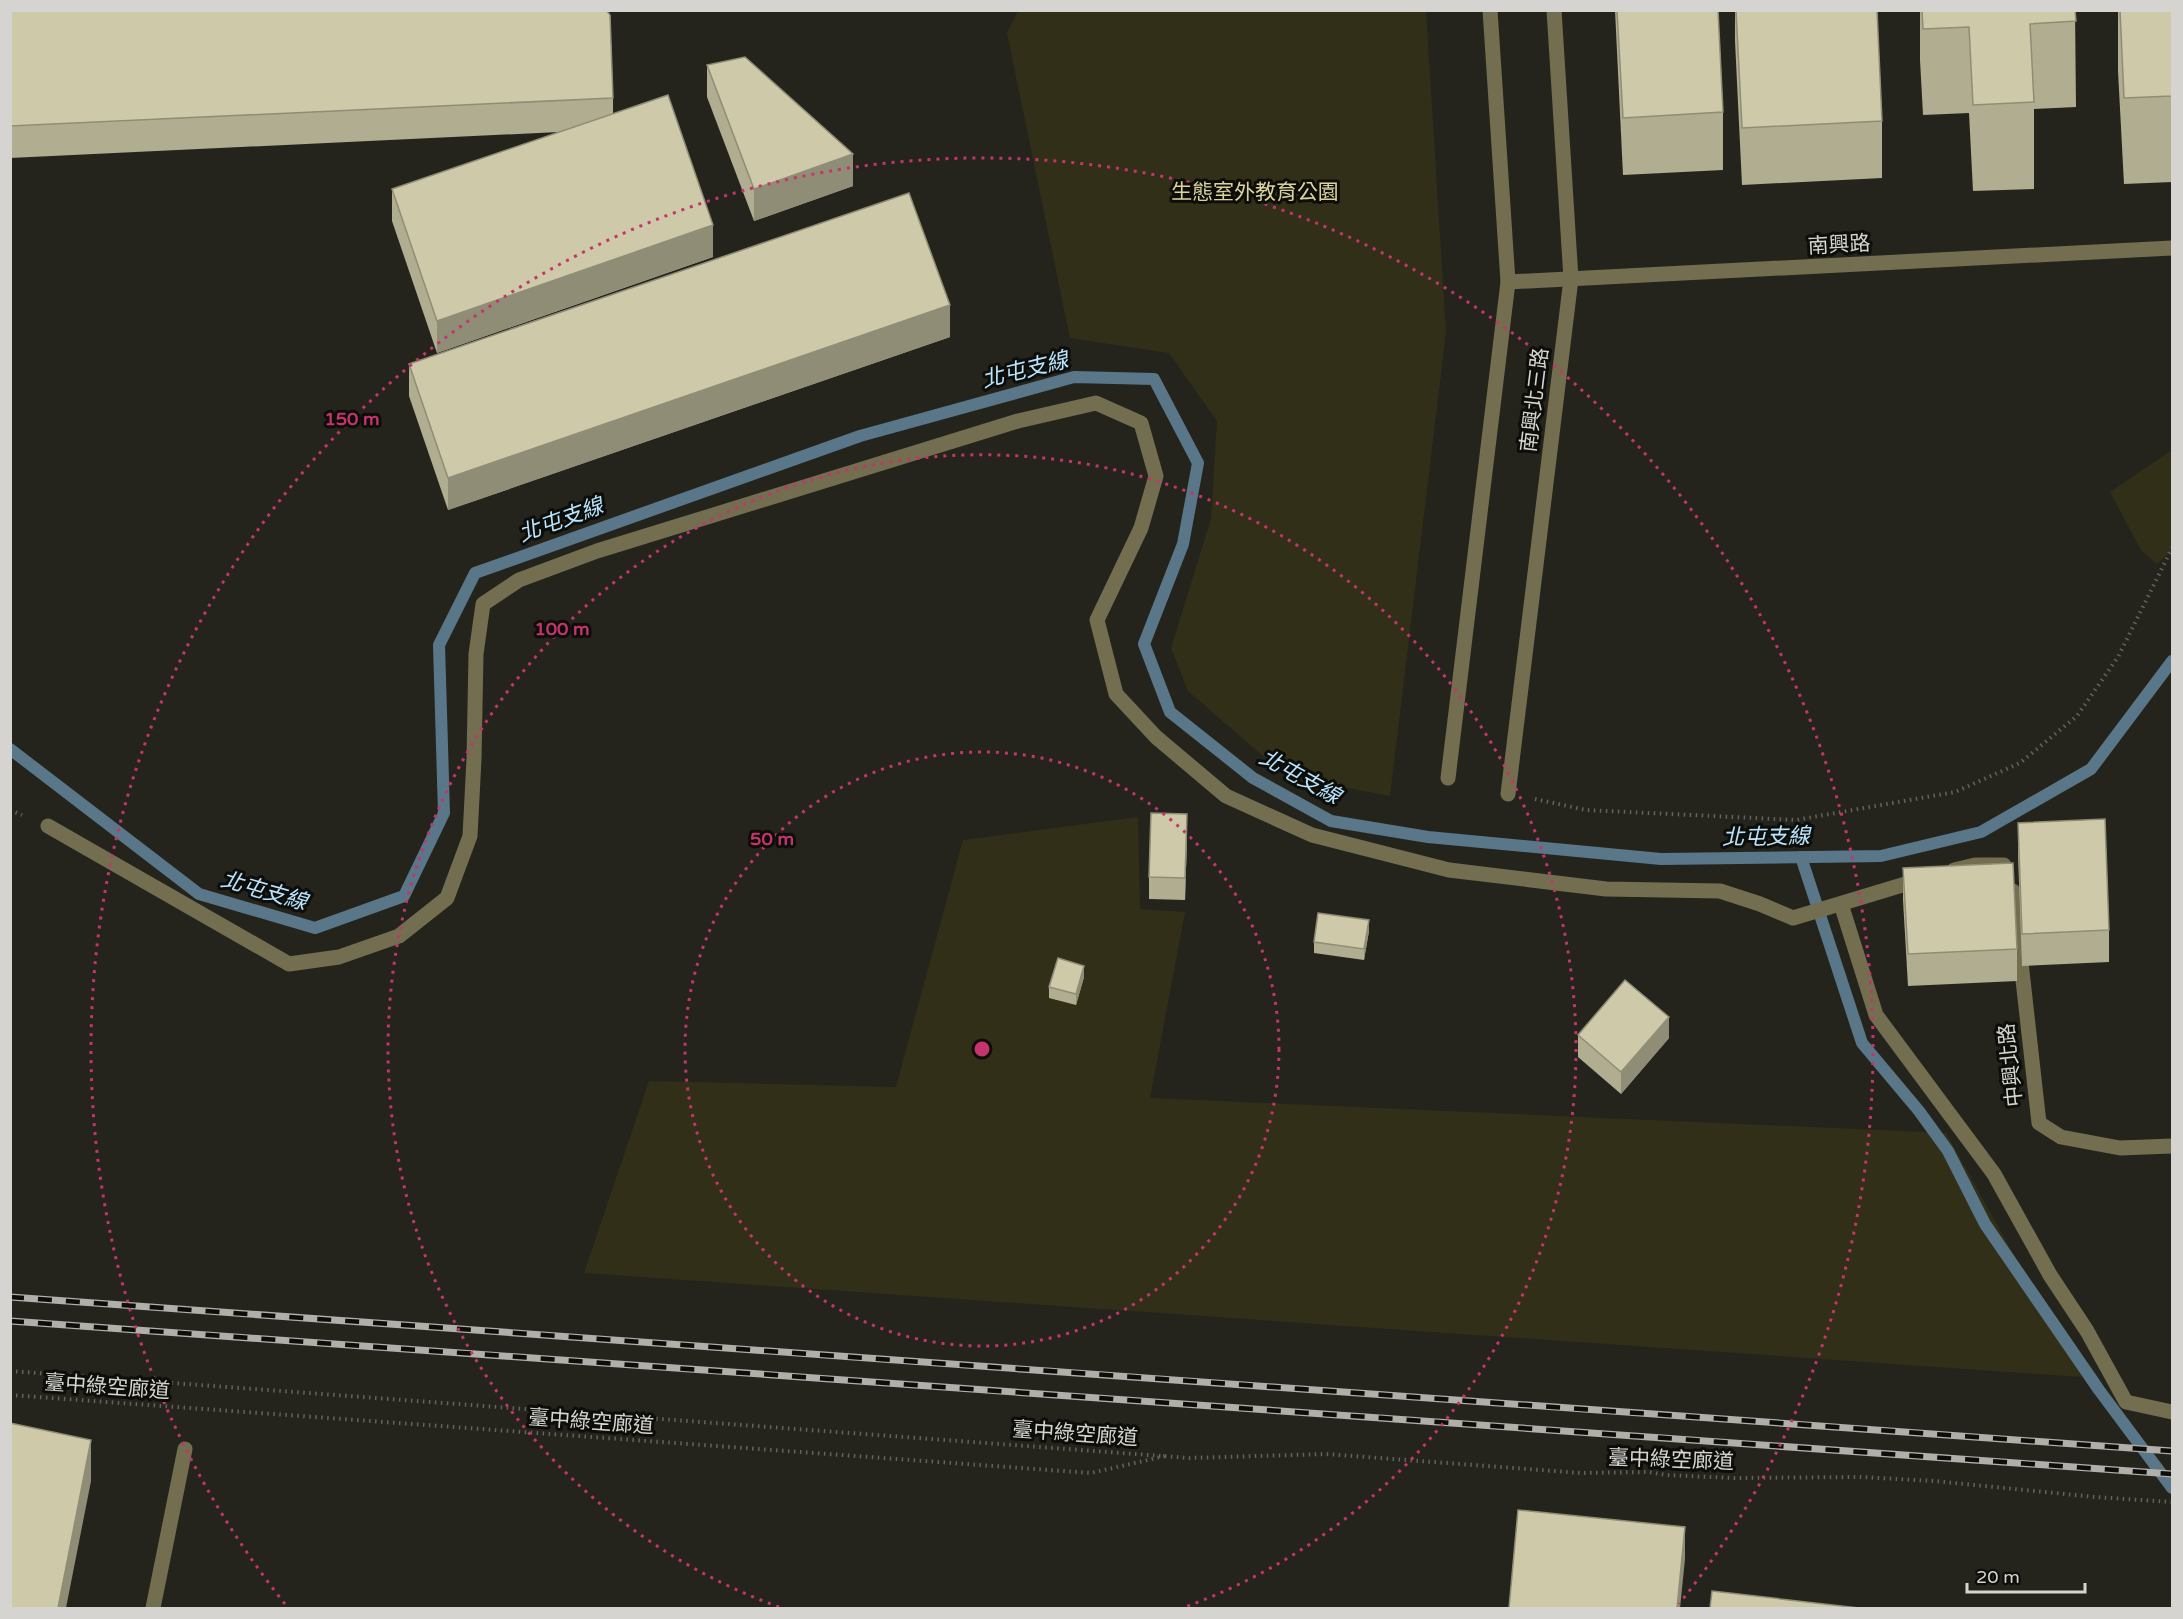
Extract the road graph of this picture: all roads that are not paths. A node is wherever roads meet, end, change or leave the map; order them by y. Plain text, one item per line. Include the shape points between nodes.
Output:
1 (1490, 10) edge
2 (1554, 10) edge
3 (2172, 248) edge
4 (1571, 279) junction
5 (1508, 282) junction
6 (1448, 778) dead end
7 (1508, 794) road end
8 (48, 826) dead end
9 (1841, 904) junction
10 (2172, 1146) edge
11 (2172, 1412) edge
12 (185, 1449) dead end
13 (153, 1608) edge

1 - 5 street, 南興北三路
2 - 4 street, 南興北三路
3 - 4 street, 南興路
4 - 5 street, 南興路
4 - 7 street, 南興北三路
5 - 6 street, 南興北三路
8 - 9 street via 289,964 339,957 399,936 447,898 470,836 476,654 483,604 519,580 597,551 1018,421 1096,403 1141,423 1156,476 1141,528 1097,620 1116,694 1156,737 1226,796 1311,835 1449,870 1606,889 1720,891 1793,918
9 - 10 street, 中興北路 via 1975,865 2010,865 2039,1123 2061,1137 2108,1146
9 - 11 street via 1875,1015 1994,1174 2126,1402
12 - 13 street

